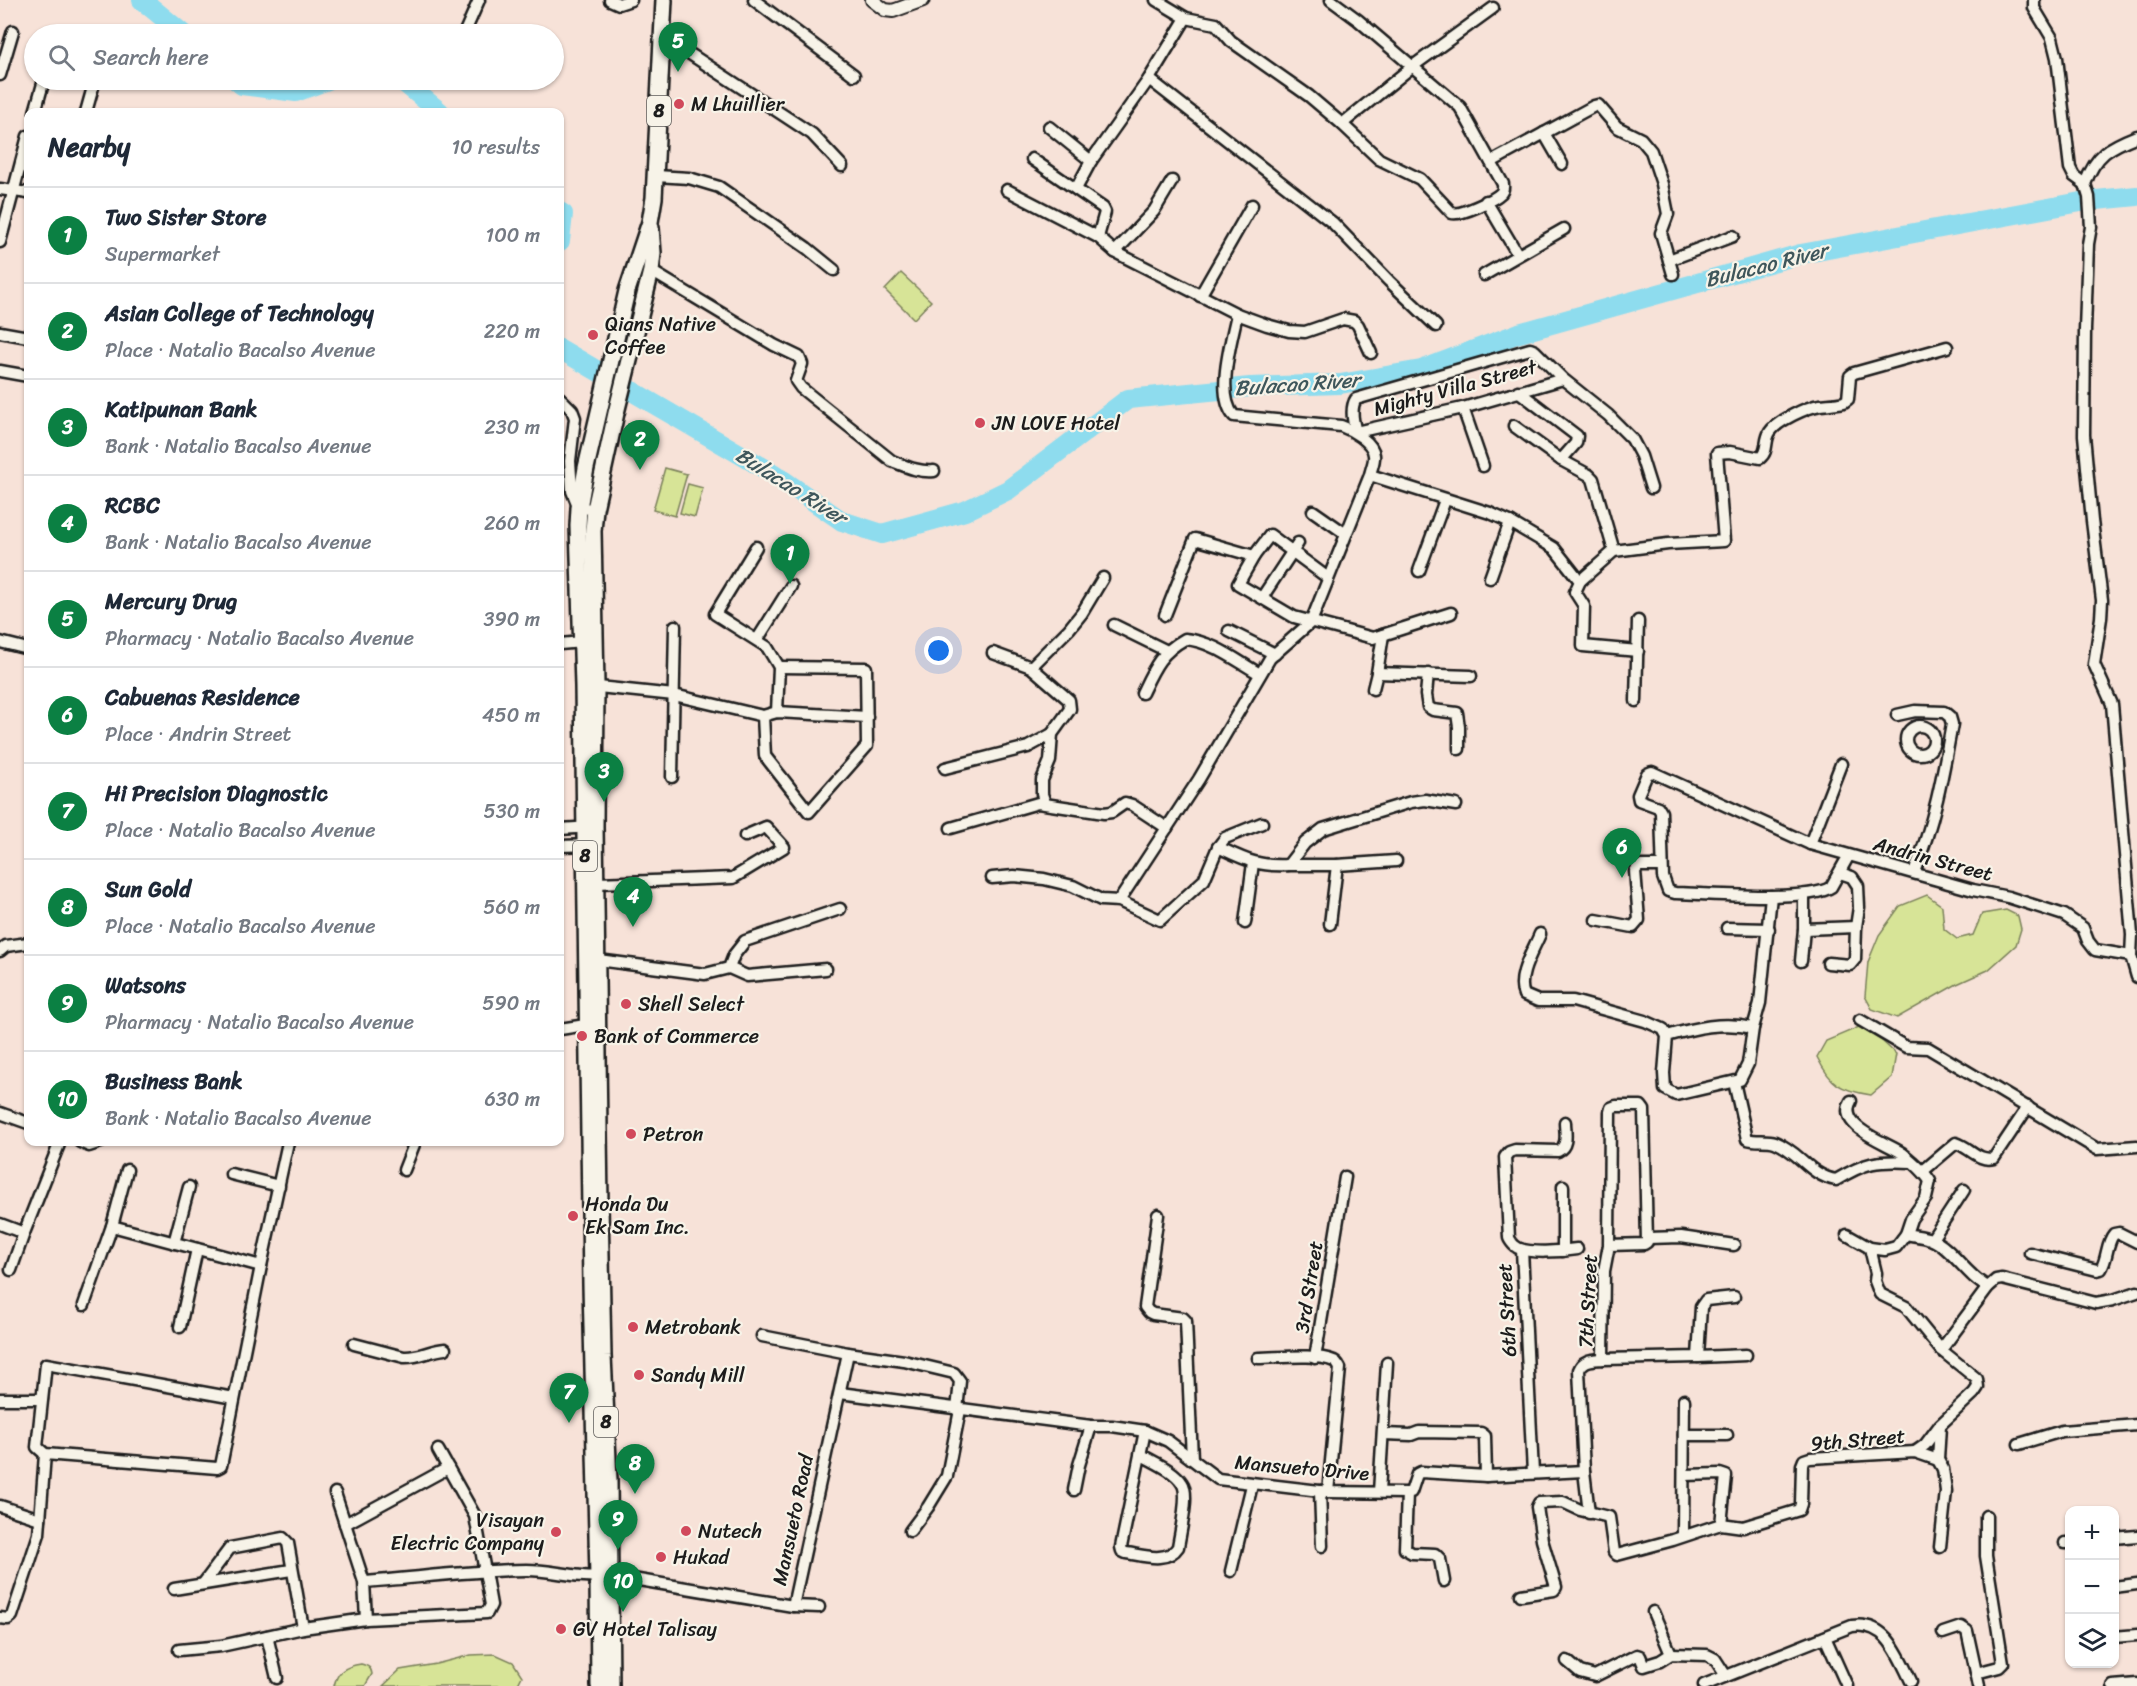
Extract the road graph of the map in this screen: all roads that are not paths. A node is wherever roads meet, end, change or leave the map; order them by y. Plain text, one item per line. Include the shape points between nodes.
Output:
1 (478, 0) edge
2 (610, 0) edge
3 (631, 0) edge
4 (664, 0) edge
5 (754, 0) edge
6 (872, 0) edge
7 (923, 0) edge
8 (1156, 0) edge
9 (1331, 0) edge
10 (2034, 0) edge
11 (1493, 8) dead end
12 (1186, 18) junction
13 (468, 24) edge
14 (13, 31) dead end
15 (663, 41) junction
16 (1413, 66) junction
17 (0, 75) edge
18 (854, 75) dead end
19 (1149, 79) junction
20 (41, 90) edge
21 (92, 90) edge
22 (36, 108) edge
23 (88, 108) edge
24 (1342, 124) junction
25 (1049, 126) dead end
26 (1544, 133) junction
27 (2137, 136) edge
28 (24, 152) edge
29 (1032, 159) dead end
30 (1091, 160) junction
31 (1491, 162) junction
32 (1562, 164) dead end
33 (842, 166) dead end
34 (656, 176) junction
35 (1172, 181) dead end
36 (2085, 184) junction
37 (0, 189) edge
38 (1076, 189) junction
39 (1007, 190) dead end
40 (14, 191) junction
41 (24, 192) edge
42 (1486, 201) junction
43 (1252, 205) dead end
44 (650, 222) junction
45 (1564, 229) dead end
46 (1734, 236) dead end
47 (1098, 237) junction
48 (0, 242) edge
49 (1114, 252) junction
50 (1518, 255) junction
51 (1669, 260) junction
52 (634, 268) junction
53 (834, 270) dead end
54 (651, 271) junction
55 (1673, 274) dead end
56 (1484, 275) dead end
57 (1200, 296) junction
58 (1237, 314) junction
59 (1436, 326) dead end
60 (0, 332) edge
61 (24, 336) edge
62 (1947, 347) dead end
63 (1371, 353) dead end
64 (0, 371) edge
65 (24, 375) edge
66 (616, 377) junction
67 (1563, 379) junction
68 (1518, 391) junction
69 (564, 402) edge
70 (1463, 408) junction
71 (1514, 426) dead end
72 (1356, 432) junction
73 (1561, 460) junction
74 (1483, 466) dead end
75 (934, 471) dead end
76 (1370, 475) junction
77 (1651, 488) dead end
78 (1445, 500) junction
79 (579, 508) junction
80 (595, 509) junction
81 (1313, 511) dead end
82 (1510, 522) junction
83 (1346, 534) junction
84 (756, 547) dead end
85 (1295, 547) junction
86 (1614, 551) junction
87 (1254, 556) junction
88 (1419, 571) dead end
89 (1103, 578) dead end
90 (1328, 578) junction
91 (1490, 578) dead end
92 (1581, 581) junction
93 (791, 586) dead end
94 (1265, 593) dead end
95 (1451, 613) dead end
96 (1165, 615) dead end
97 (1638, 621) dead end
98 (1311, 622) junction
99 (675, 626) dead end
100 (1114, 626) dead end
101 (1229, 631) dead end
102 (1383, 635) junction
103 (757, 640) junction
104 (0, 642) edge
105 (582, 642) junction
106 (564, 644) edge
107 (24, 648) edge
108 (1167, 651) junction
109 (1638, 651) junction
110 (993, 654) dead end
111 (1275, 654) junction
112 (779, 667) junction
113 (1031, 667) junction
114 (1377, 673) junction
115 (1260, 674) junction
116 (1428, 674) junction
117 (1472, 676) dead end
118 (590, 686) junction
119 (1373, 689) dead end
120 (1142, 693) dead end
121 (674, 695) junction
122 (1636, 701) dead end
123 (777, 712) junction
124 (1897, 715) dead end
125 (763, 716) junction
126 (867, 717) junction
127 (1052, 734) junction
128 (1934, 743) dead end
129 (1948, 748) junction
130 (1459, 749) dead end
131 (1841, 764) dead end
132 (945, 768) dead end
133 (672, 777) dead end
134 (1045, 803) junction
135 (1456, 805) dead end
136 (1262, 823) dead end
137 (590, 827) junction
138 (951, 828) dead end
139 (1167, 828) junction
140 (564, 829) edge
141 (745, 836) dead end
142 (1810, 844) junction
143 (590, 845) junction
144 (564, 846) edge
145 (1218, 848) junction
146 (1849, 855) junction
147 (1396, 861) dead end
148 (1253, 863) junction
149 (1288, 865) junction
150 (1337, 865) junction
151 (1662, 866) junction
152 (1914, 872) junction
153 (1840, 873) junction
154 (992, 878) dead end
155 (597, 883) junction
156 (1804, 895) junction
157 (1771, 896) junction
158 (1119, 901) junction
159 (840, 909) dead end
160 (1596, 920) dead end
161 (1245, 923) dead end
162 (1330, 924) dead end
163 (1856, 927) junction
164 (1727, 928) dead end
165 (1769, 929) junction
166 (1804, 929) junction
167 (1540, 934) dead end
168 (24, 944) edge
169 (0, 951) edge
170 (2131, 956) junction
171 (598, 960) junction
172 (1801, 962) dead end
173 (1828, 963) dead end
174 (729, 968) junction
175 (826, 969) dead end
176 (2137, 977) edge
177 (1860, 1020) dead end
178 (593, 1024) junction
179 (564, 1028) edge
180 (1753, 1028) junction
181 (1667, 1036) junction
182 (1734, 1082) junction
183 (1851, 1101) dead end
184 (2028, 1107) junction
185 (0, 1113) edge
186 (24, 1122) edge
187 (1565, 1122) dead end
188 (58, 1146) edge
189 (287, 1146) edge
190 (413, 1146) edge
191 (2137, 1146) edge
192 (1912, 1162) junction
193 (127, 1170) dead end
194 (404, 1170) dead end
195 (1923, 1171) junction
196 (231, 1174) dead end
197 (1345, 1177) dead end
198 (279, 1186) junction
199 (1563, 1186) dead end
200 (189, 1187) dead end
201 (1964, 1190) dead end
202 (1158, 1215) dead end
203 (0, 1224) edge
204 (112, 1226) junction
205 (24, 1233) junction
206 (1906, 1234) junction
207 (1847, 1235) dead end
208 (1648, 1238) junction
209 (1932, 1239) junction
210 (2137, 1242) edge
211 (174, 1243) junction
212 (1609, 1245) junction
213 (1734, 1245) dead end
214 (1870, 1248) junction
215 (197, 1249) junction
216 (1577, 1249) dead end
217 (1522, 1250) junction
218 (1563, 1251) junction
219 (2030, 1253) dead end
220 (261, 1266) junction
221 (11, 1270) dead end
222 (1988, 1287) junction
223 (2137, 1292) edge
224 (1734, 1297) dead end
225 (84, 1305) dead end
226 (180, 1327) dead end
227 (762, 1336) dead end
228 (354, 1344) dead end
229 (445, 1349) dead end
230 (1941, 1350) junction
231 (848, 1353) junction
232 (1746, 1354) dead end
233 (1698, 1357) junction
234 (1258, 1358) dead end
235 (1315, 1358) junction
236 (1604, 1359) junction
237 (1387, 1363) dead end
238 (840, 1393) junction
239 (234, 1398) junction
240 (0, 1399) edge
241 (42, 1399) junction
242 (1684, 1400) dead end
243 (959, 1410) junction
244 (1940, 1425) junction
245 (2137, 1425) edge
246 (1091, 1426) junction
247 (1145, 1431) junction
248 (1383, 1434) junction
249 (1684, 1435) junction
250 (1728, 1435) dead end
251 (2019, 1444) dead end
252 (438, 1450) dead end
253 (1915, 1452) junction
254 (45, 1454) junction
255 (1140, 1454) junction
256 (1192, 1459) junction
257 (1938, 1460) junction
258 (448, 1468) junction
259 (1584, 1472) junction
260 (1533, 1473) junction
261 (1684, 1475) junction
262 (1486, 1476) junction
263 (1252, 1485) junction
264 (1074, 1490) dead end
265 (1324, 1492) junction
266 (1379, 1492) junction
267 (335, 1493) dead end
268 (1407, 1493) junction
269 (1, 1507) edge
270 (1589, 1513) junction
271 (1986, 1516) dead end
272 (40, 1519) junction
273 (345, 1524) junction
274 (1721, 1524) junction
275 (910, 1531) dead end
276 (1683, 1535) junction
277 (2137, 1536) edge
278 (2119, 1538) edge
279 (1322, 1546) dead end
280 (1940, 1547) dead end
281 (291, 1570) junction
282 (1231, 1571) dead end
283 (486, 1572) junction
284 (604, 1576) junction
285 (1444, 1581) dead end
286 (364, 1582) junction
287 (203, 1584) junction
288 (2137, 1584) edge
289 (2119, 1586) edge
290 (174, 1589) dead end
291 (1521, 1595) dead end
292 (793, 1606) junction
293 (819, 1607) dead end
294 (1653, 1612) dead end
295 (6, 1617) edge
296 (366, 1619) junction
297 (303, 1628) junction
298 (1943, 1633) dead end
299 (2137, 1635) edge
300 (267, 1636) junction
301 (1825, 1637) junction
302 (2119, 1637) edge
303 (179, 1650) dead end
304 (1671, 1654) junction
305 (1567, 1661) dead end
306 (1976, 1673) junction
307 (1726, 1676) junction
308 (277, 1678) dead end
309 (1911, 1681) dead end
310 (2137, 1684) edge
311 (1704, 1685) edge
312 (598, 1686) edge
313 (611, 1686) edge
314 (1847, 1686) edge
315 (1980, 1686) edge
316 (2113, 1686) edge

1 - 13 street
2 - 3 street via 619,4
4 - 15 main road, 8
5 - 18 street
6 - 7 street via 893,11
8 - 12 street
9 - 16 street
10 - 36 street via 2057,58 2070,168
11 - 16 street
12 - 19 street
12 - 24 street via 1216,24 1231,41
14 - 17 street
15 - 33 street via 684,50 812,134
15 - 34 main road, 8
16 - 24 street
16 - 31 street via 1460,107
19 - 30 street
19 - 59 street via 1333,224
20 - 22 street
21 - 23 street
24 - 42 street via 1379,159 1420,179 1452,213 1461,214
25 - 30 street
26 - 31 street
26 - 32 street
26 - 51 street via 1598,105 1617,127 1648,145 1668,214 1661,233
27 - 36 street via 2096,159
28 - 40 street
29 - 38 street
30 - 38 street
31 - 42 street via 1504,188
34 - 44 main road, 8
34 - 53 street via 689,178 719,187
35 - 49 street via 1154,211
36 - 170 street via 2091,227 2084,435 2102,600 2094,664 2112,704
37 - 40 street
38 - 47 street via 1104,210
39 - 47 street
40 - 41 street
40 - 48 street
42 - 50 street
43 - 57 street
44 - 52 main road, 8
44 - 54 main road, 8
45 - 50 street
46 - 51 street
47 - 49 street
49 - 57 street
50 - 56 street
51 - 55 street
52 - 54 main road
52 - 66 main road, 8
54 - 66 main road, 8
54 - 75 street via 799,357 802,364 796,381 801,388 892,460
57 - 58 street
58 - 63 street via 1289,331 1305,332 1343,319 1354,321
58 - 72 street via 1226,366 1227,401 1234,416 1341,426
60 - 61 street
62 - 86 street via 1854,373 1850,376 1848,399 1807,408 1777,425 1770,431 1766,451 1760,458 1717,453 1724,541
64 - 65 street
66 - 79 main road, 8 via 600,410
66 - 80 main road, 8 via 616,413
67 - 68 street, Mighty Villa Street
67 - 72 street via 1530,349 1356,399
67 - 77 street via 1632,439
68 - 70 street, Mighty Villa Street
68 - 73 street via 1576,436 1576,443
69 - 79 street via 576,418 570,461 572,491
70 - 72 street, Mighty Villa Street
70 - 74 street
71 - 73 street
72 - 76 street via 1373,450
73 - 86 street via 1593,479
76 - 78 street
76 - 83 street
78 - 82 street
78 - 88 street
79 - 80 street
79 - 105 main road, 8
80 - 118 main road, 8
81 - 83 street
82 - 91 street
82 - 92 street via 1554,548
83 - 90 street
84 - 103 street via 715,614
85 - 87 street via 1270,535
85 - 90 street
85 - 94 street
86 - 92 street
87 - 96 street via 1195,539
87 - 98 street via 1238,582 1239,587
89 - 113 street via 1082,613
90 - 98 street
92 - 109 street via 1575,592 1584,606 1583,646
93 - 103 street
95 - 102 street
97 - 109 street
98 - 102 street via 1374,638
98 - 111 street
99 - 121 street
100 - 108 street
101 - 111 street
102 - 114 street
103 - 112 street via 767,647
104 - 107 street
105 - 106 street
105 - 118 main road, 8
108 - 115 street via 1185,639 1195,640
108 - 120 street
109 - 122 street
110 - 113 street
111 - 115 street
112 - 123 street
112 - 126 street via 866,668
113 - 127 street via 1069,700 1070,709
114 - 116 street
114 - 119 street
115 - 139 street
116 - 117 street
116 - 130 street via 1428,707 1457,713
118 - 121 street
118 - 137 main road, 8
121 - 125 street
121 - 133 street
123 - 125 street
123 - 126 street
124 - 129 street via 1915,711 1947,713 1952,724
125 - 126 street via 765,756 809,812 867,746
127 - 132 street via 1028,747
127 - 134 street via 1050,761 1042,780
128 - 129 street
129 - 152 street via 1941,788
131 - 142 street
134 - 138 street
134 - 139 street via 1104,813 1125,803
135 - 149 street via 1411,802 1323,829 1305,843
136 - 145 street via 1225,838
137 - 140 street
137 - 143 main road, 8
139 - 158 street
141 - 155 street via 766,827 784,846 734,878
142 - 146 street
142 - 151 street via 1651,772 1638,799 1661,812
143 - 144 street
143 - 155 main road, 8
143 - 178 main road, 8
145 - 148 street
145 - 158 street via 1204,880 1162,919
146 - 152 street, Andrin Street
146 - 153 street, Andrin Street
147 - 150 street
148 - 149 street
148 - 161 street
149 - 150 street
150 - 162 street
151 - 157 street, Andrin Street via 1668,891 1675,893
151 - 160 street via 1640,866 1635,871 1639,920 1636,926
152 - 170 street, Andrin Street via 2064,915 2082,928 2095,950
153 - 156 street, Andrin Street via 1826,891
153 - 163 street via 1852,877 1858,886
154 - 158 street via 1044,879 1073,886 1101,900
155 - 171 main road, 8
156 - 157 street, Andrin Street
156 - 166 street
157 - 165 street
159 - 174 street via 745,941
163 - 166 street
163 - 173 street via 1855,959 1850,964
164 - 165 street
165 - 180 street
166 - 172 street
167 - 181 street via 1524,975 1524,994 1538,1001 1574,1001 1645,1021
168 - 169 street
170 - 176 street
171 - 174 street via 705,974
171 - 178 main road, 8
174 - 175 street via 747,976
177 - 184 street via 1906,1047 1928,1048
178 - 179 street
178 - 284 main road, 8 via 609,1480
180 - 181 street via 1699,1026
180 - 182 street via 1746,1070
181 - 182 street via 1665,1089 1676,1095
182 - 192 street via 1747,1139 1773,1141 1796,1153 1824,1178 1836,1180 1861,1165 1887,1160
183 - 192 street via 1847,1107 1851,1122
184 - 191 street via 2097,1149
184 - 195 street via 1994,1158 1975,1155 1956,1143
185 - 186 street
187 - 217 street, 6th Street via 1563,1149 1515,1150 1505,1157 1509,1238
188 - 205 street
189 - 198 street
190 - 194 street
192 - 195 street
193 - 204 street
195 - 206 street via 1930,1180 1926,1198
196 - 198 street
197 - 235 street, 3rd Street
198 - 220 street
199 - 218 street
200 - 211 street
201 - 209 street
202 - 256 street via 1145,1307 1153,1314 1186,1321
203 - 205 street
204 - 211 street
204 - 225 street
205 - 221 street
206 - 209 street
206 - 214 street via 1896,1247
207 - 214 street
208 - 212 street via 1644,1244
208 - 212 street, 7th Street via 1644,1110 1641,1106 1616,1106 1611,1108
208 - 213 street via 1681,1237
209 - 222 street
210 - 219 street via 2114,1234 2102,1269 2097,1270
211 - 215 street
212 - 236 street, 7th Street
214 - 230 street via 1880,1294 1906,1307
215 - 220 street
215 - 226 street
216 - 218 street
217 - 218 street
217 - 260 street, 6th Street
220 - 239 street
222 - 223 street via 2002,1279 2096,1303
222 - 230 street
224 - 233 street via 1703,1303
227 - 231 street
228 - 229 street via 412,1358
230 - 244 street via 1972,1374 1978,1387
231 - 238 street, Mansueto Road
231 - 243 street via 954,1373 960,1381
232 - 233 street
233 - 236 street
234 - 235 street
235 - 265 street, 3rd Street via 1335,1362 1340,1368
236 - 259 street, 7th Street via 1588,1361 1579,1371
237 - 248 street
238 - 243 street, Mansueto Drive
238 - 292 street, Mansueto Road
239 - 241 street via 46,1364
239 - 254 street via 219,1468
240 - 241 street
241 - 254 street via 37,1447
242 - 249 street
243 - 246 street, Mansueto Drive
243 - 275 street via 947,1476
244 - 253 street
244 - 257 street
245 - 251 street via 2062,1431
246 - 247 street, Mansueto Drive
246 - 264 street
247 - 255 street
247 - 256 street, Mansueto Drive via 1168,1441
248 - 262 street via 1481,1433 1485,1436
248 - 266 street
249 - 250 street
249 - 261 street
252 - 258 street
253 - 257 street, 9th Street
253 - 274 street, 9th Street via 1804,1460 1799,1510 1743,1527
254 - 272 street
255 - 255 street via 1122,1551 1166,1557 1178,1548 1186,1491 1181,1480
256 - 263 street, Mansueto Drive via 1218,1479
257 - 280 street via 1946,1491
258 - 273 street
258 - 283 street via 474,1516
259 - 260 street
259 - 270 street, 7th Street
260 - 262 street
261 - 274 street via 1726,1476
261 - 276 street
262 - 268 street via 1421,1472
263 - 265 street, Mansueto Drive
263 - 282 street
265 - 266 street, Mansueto Drive
265 - 279 street
266 - 268 street, Mansueto Drive
267 - 273 street
268 - 285 street via 1405,1549 1435,1554 1440,1559
269 - 272 street
270 - 276 street, 9th Street via 1610,1519 1615,1554
270 - 291 street via 1563,1502 1538,1505 1542,1540 1556,1587
271 - 306 street via 1986,1556 2003,1663
272 - 295 street via 39,1534
273 - 286 street
274 - 276 street, 9th Street
277 - 278 street
281 - 287 street
281 - 287 street via 288,1543 280,1538 228,1549
281 - 297 street
283 - 284 street, Mansueto Road via 530,1570
283 - 286 street, Mansueto Road
283 - 296 street via 491,1605 484,1614
284 - 292 street, Mansueto Road
284 - 312 main road, 8
284 - 313 main road, 8
286 - 296 street
287 - 290 street
288 - 289 street
292 - 293 street
294 - 304 street
296 - 297 street
297 - 300 street
298 - 306 street via 1965,1628
299 - 302 street
300 - 303 street
300 - 308 street
301 - 307 street
301 - 309 street via 1862,1624 1874,1628 1891,1642
301 - 314 street
304 - 305 street via 1644,1666 1636,1655 1594,1676 1580,1672
304 - 307 street via 1712,1657
306 - 315 street
307 - 311 street
310 - 316 street

